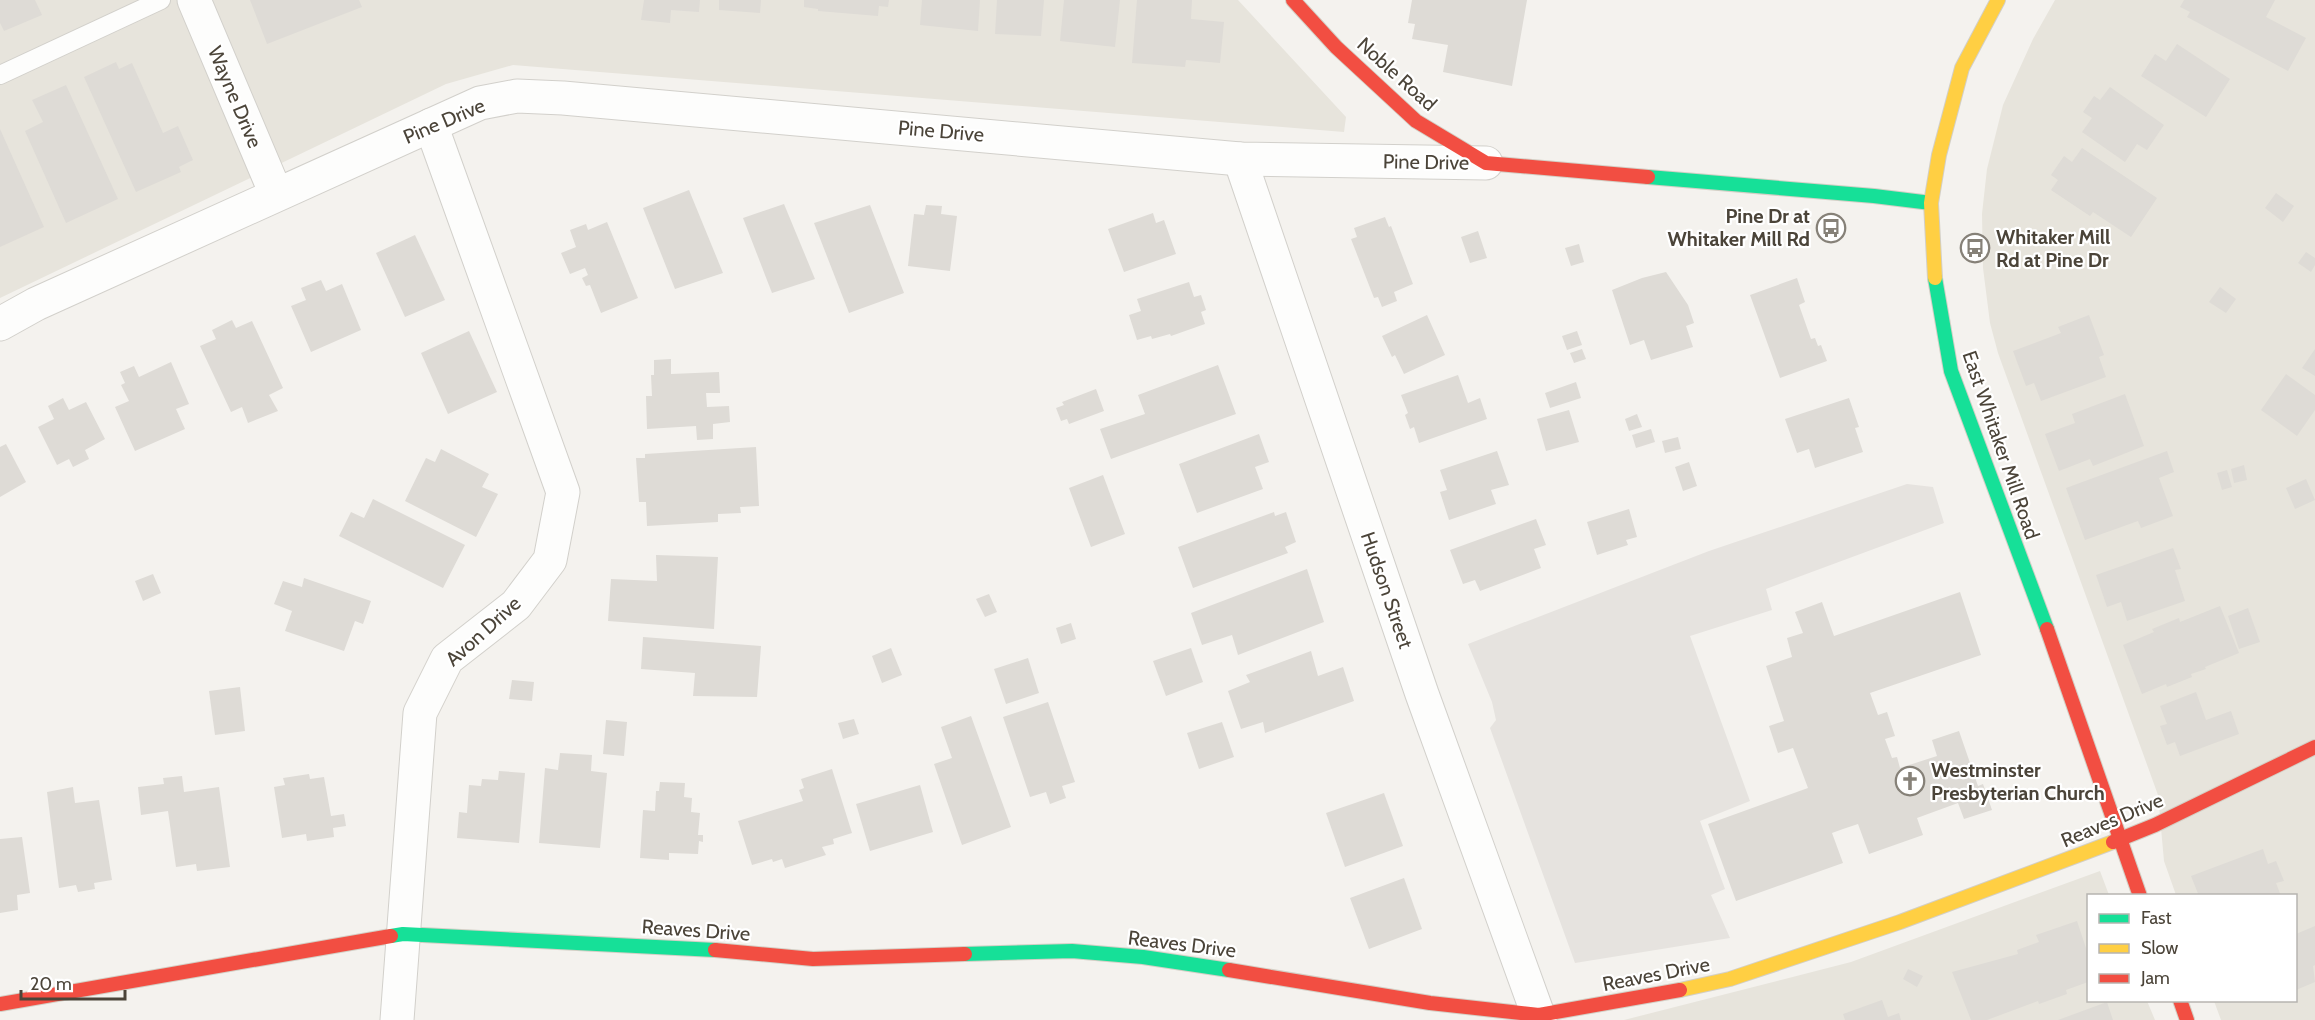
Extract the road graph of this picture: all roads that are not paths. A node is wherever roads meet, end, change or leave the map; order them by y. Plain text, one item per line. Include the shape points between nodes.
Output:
1 (161, 0) edge
2 (194, 0) edge
3 (1293, 0) edge
4 (1998, 0) edge
5 (0, 75) edge
6 (431, 125) junction
7 (1240, 159) junction
8 (1486, 163) junction
9 (276, 194) junction
10 (1931, 203) junction
11 (0, 324) edge
12 (2315, 747) edge
13 (2121, 838) junction
14 (2139, 894) edge
15 (403, 934) junction
16 (2181, 1002) edge
17 (0, 1004) edge
18 (1540, 1018) edge
19 (397, 1020) edge
20 (2187, 1020) edge

1 - 5 lane
2 - 9 street, Wayne Drive
3 - 8 street, Noble Road via 1416,121
4 - 10 street, East Whitaker Mill Road via 1962,68
6 - 7 street, Pine Drive via 480,103 517,96
6 - 9 street, Pine Drive
6 - 15 street, Avon Drive via 563,492 550,560 516,605 447,659 420,712
7 - 8 street, Pine Drive
7 - 18 street, Hudson Street via 1422,694
8 - 10 street, Pine Drive
9 - 11 street, Pine Drive
10 - 13 street, East Whitaker Mill Road via 1936,286 1952,371
12 - 13 street, Reaves Drive
13 - 14 street, East Whitaker Mill Road
13 - 18 street, Reaves Drive via 2053,867 1730,979
15 - 17 street, Reaves Drive
15 - 18 street, Reaves Drive via 701,949 813,959 1072,951 1155,959
15 - 19 street, Avon Drive
16 - 20 street

